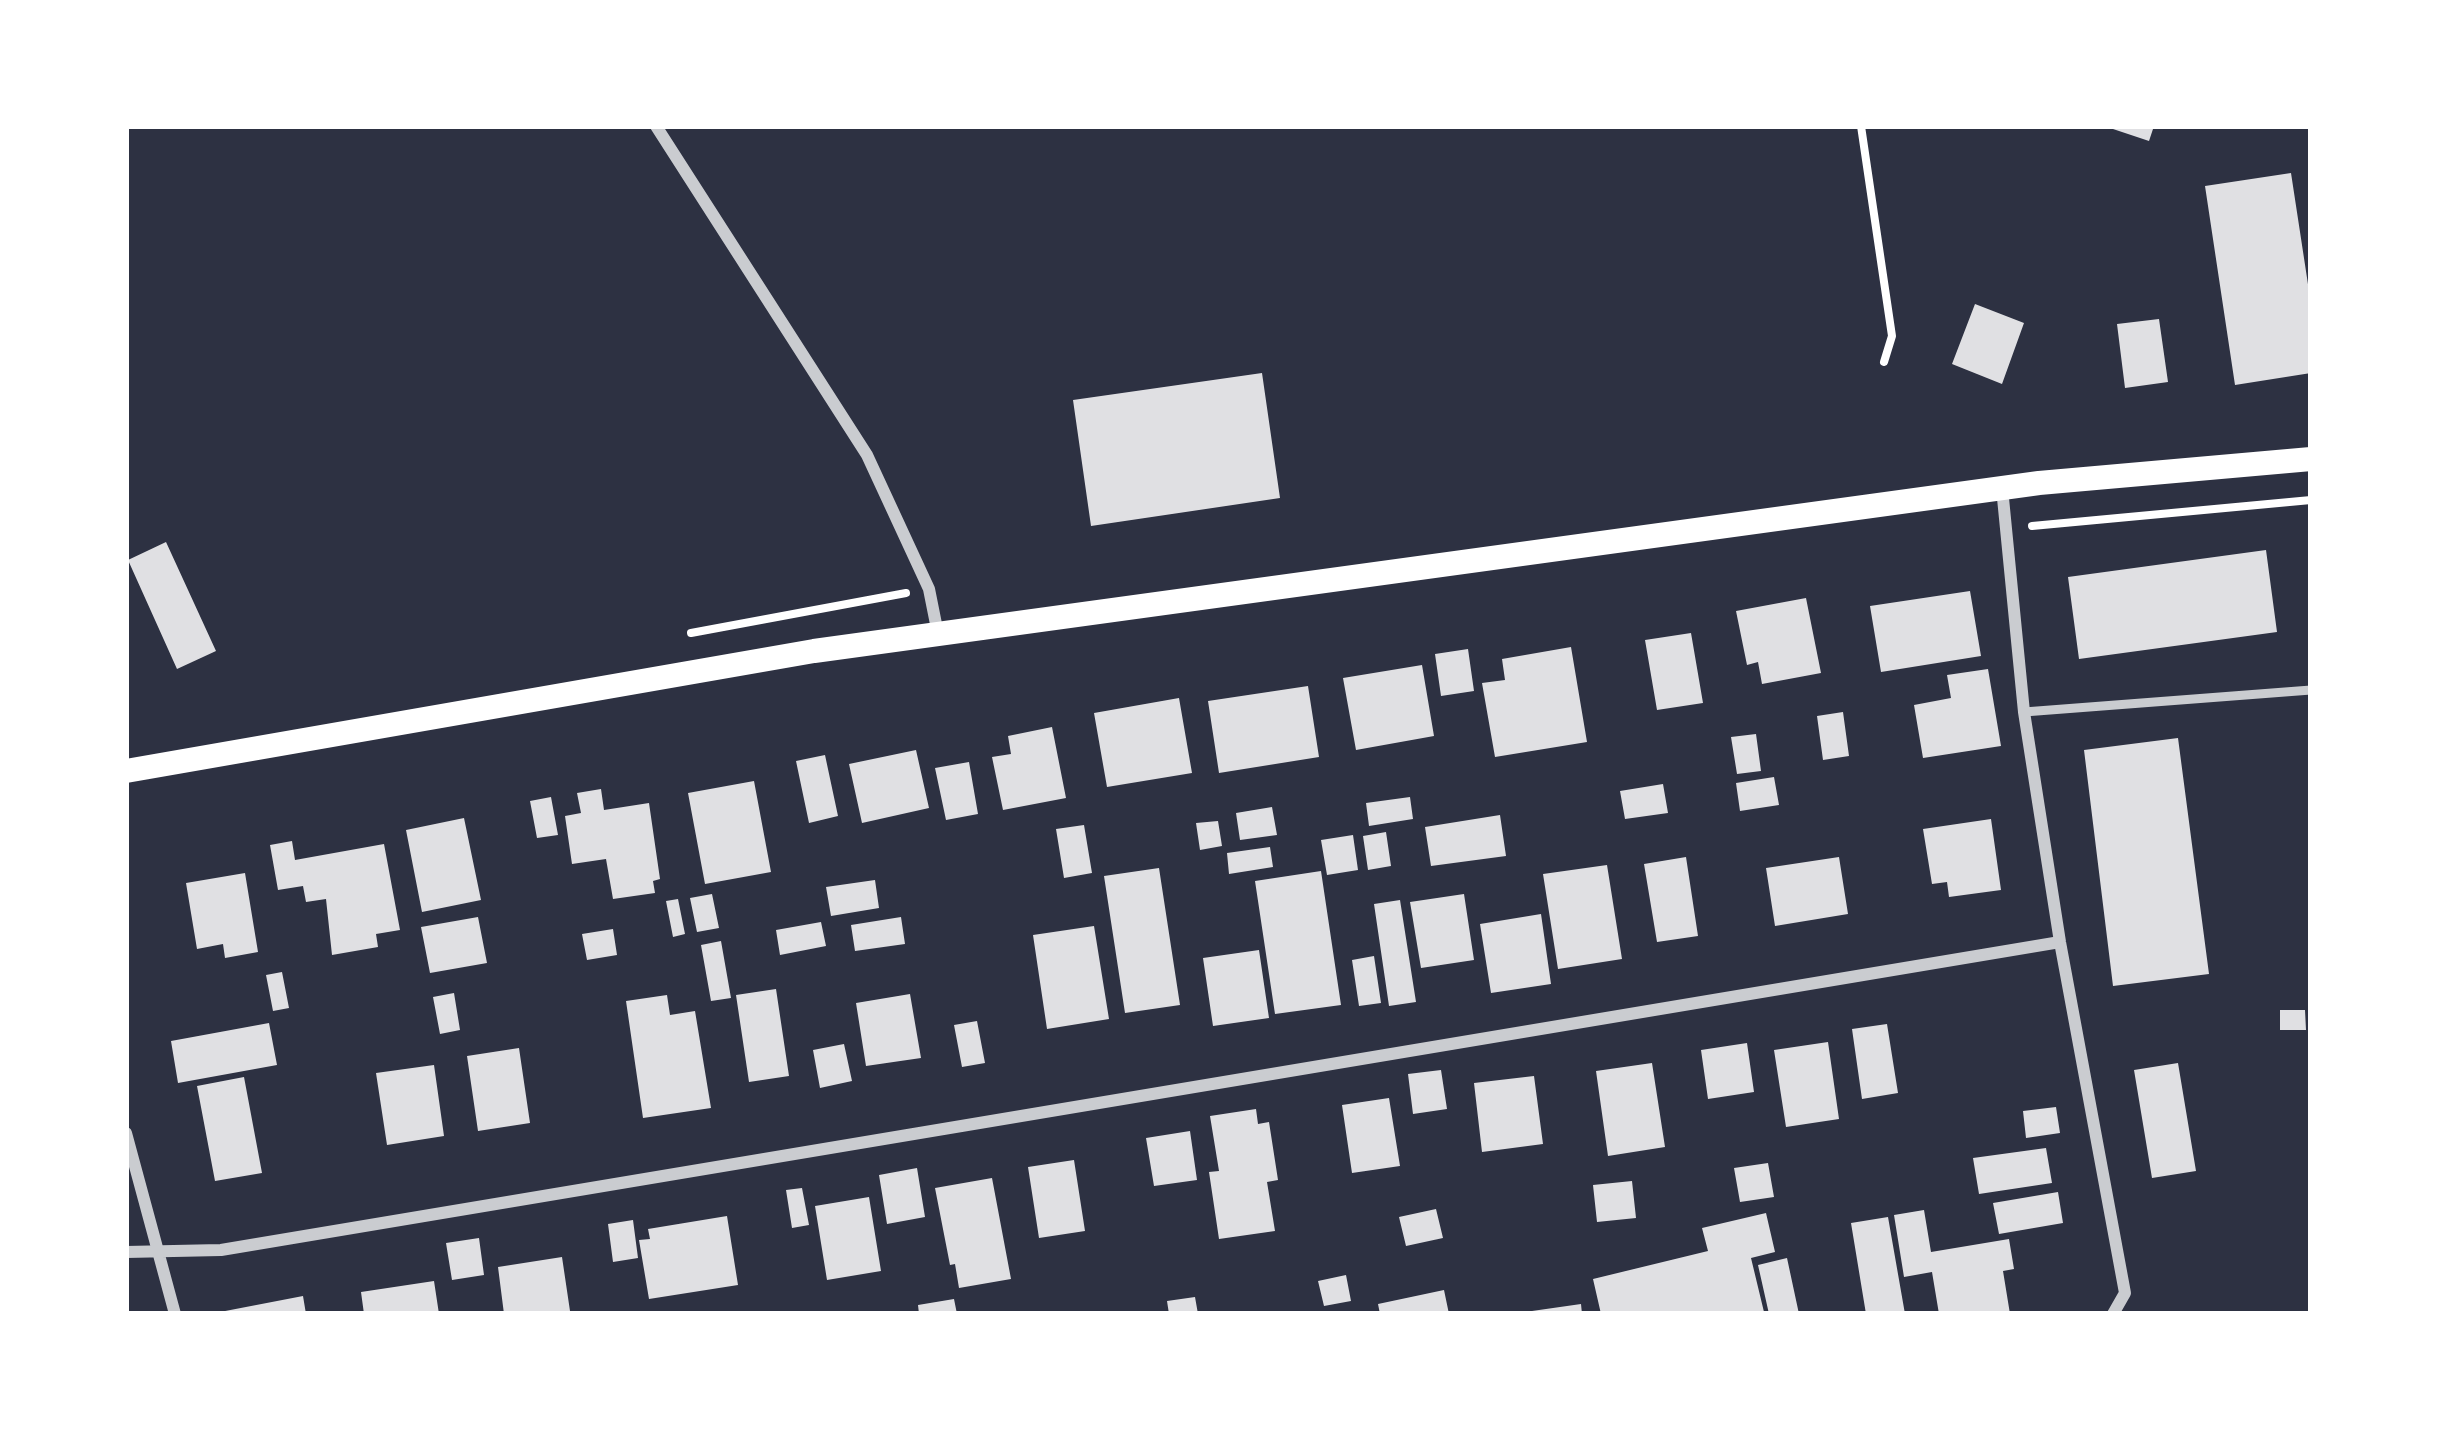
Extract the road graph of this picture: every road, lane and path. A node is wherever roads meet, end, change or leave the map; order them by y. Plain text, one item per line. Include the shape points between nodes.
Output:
1 (656, 126) edge
2 (1861, 126) edge
3 (1884, 362) dead end
4 (2311, 459) edge
5 (2002, 488) junction
6 (2311, 500) edge
7 (2007, 529) junction
8 (938, 635) junction
9 (2311, 689) edge
10 (2024, 712) junction
11 (126, 771) edge
12 (2060, 942) junction
13 (126, 1133) edge
14 (126, 1252) edge
15 (160, 1254) junction
16 (175, 1314) edge
17 (2113, 1314) edge

1 - 8 street via 867,455 928,589
2 - 3 path via 1892,335
4 - 5 main road
5 - 7 street
5 - 8 main road
6 - 7 path
7 - 10 street
8 - 11 main road
9 - 10 lane
10 - 12 street
12 - 15 street
12 - 17 street via 2125,1293
13 - 15 street
14 - 15 street
15 - 16 street

